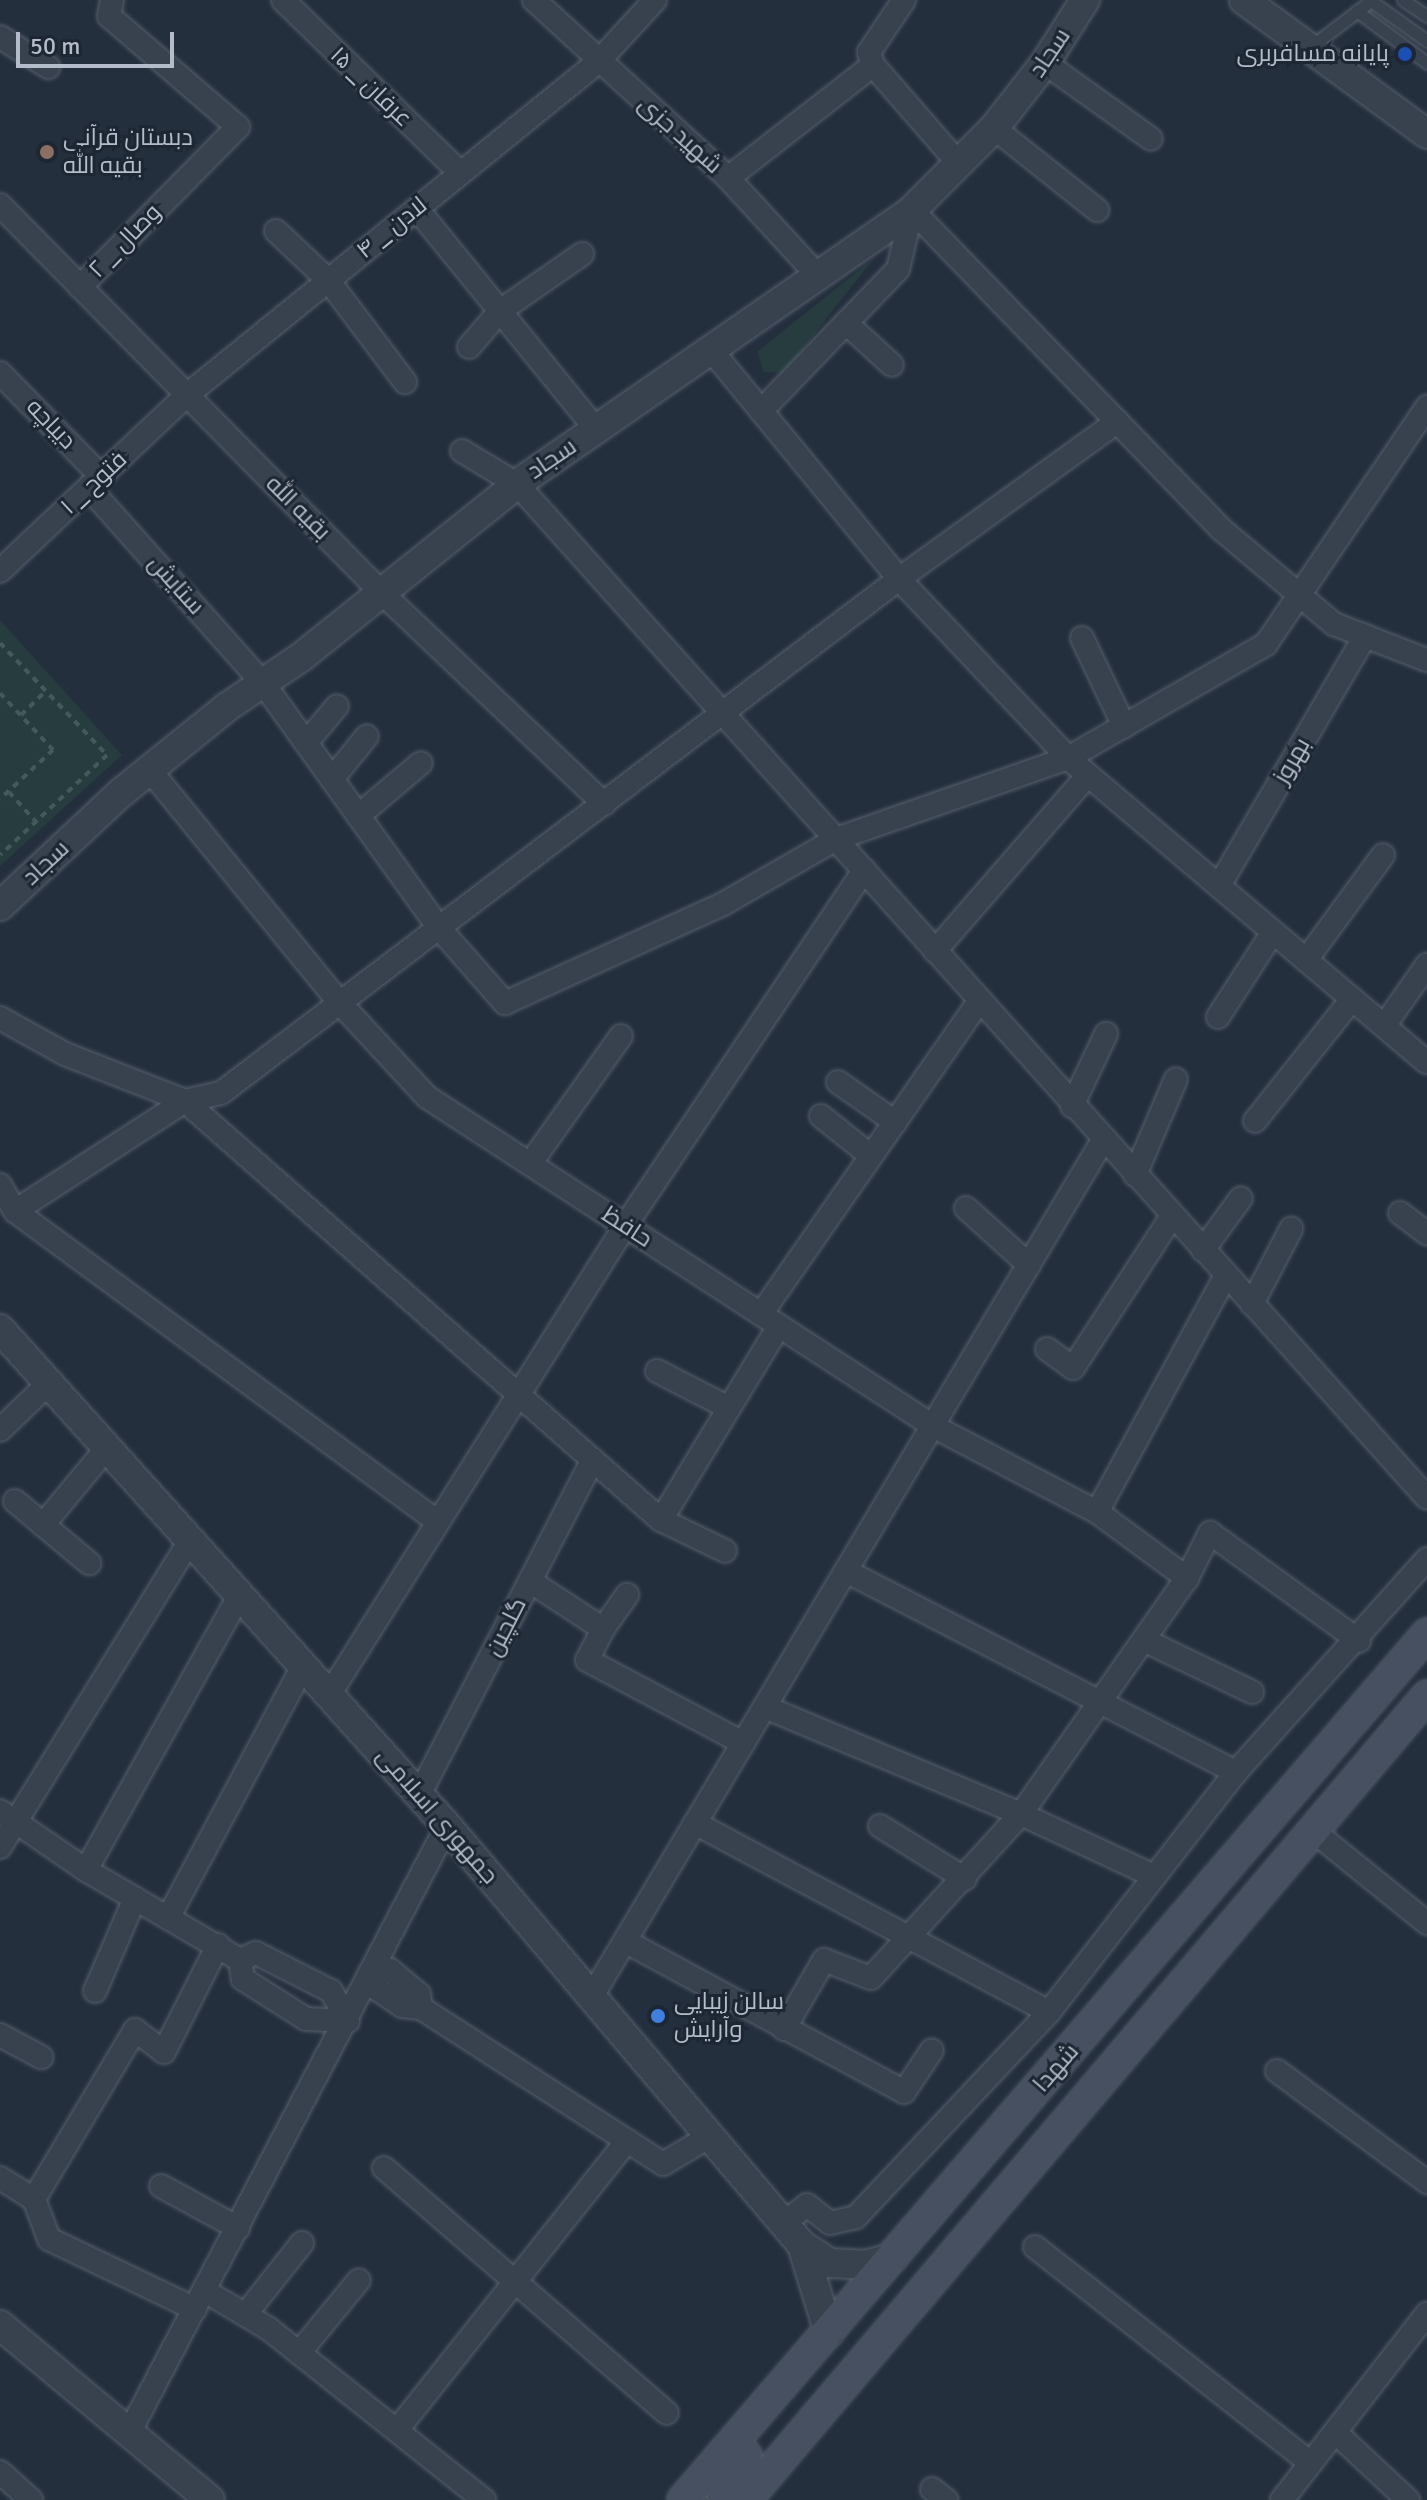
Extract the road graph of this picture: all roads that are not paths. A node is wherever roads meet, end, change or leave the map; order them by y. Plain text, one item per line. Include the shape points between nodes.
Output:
1 (112, 0) edge
2 (283, 0) edge
3 (534, 0) edge
4 (655, 0) edge
5 (904, 0) edge
6 (1085, 0) edge
7 (1244, 0) edge
8 (1372, 0) edge
9 (1403, 0) edge
10 (1357, 11) junction
11 (1427, 16) edge
12 (0, 37) edge
13 (1427, 41) edge
14 (1309, 48) junction
15 (598, 62) junction
16 (1045, 63) junction
17 (1427, 63) edge
18 (873, 65) junction
19 (48, 67) dead end
20 (994, 128) junction
21 (1427, 134) edge
22 (1151, 139) dead end
23 (960, 165) junction
24 (460, 173) junction
25 (728, 178) junction
26 (0, 205) edge
27 (417, 209) junction
28 (912, 210) junction
29 (1097, 210) dead end
30 (276, 231) dead end
31 (582, 254) dead end
32 (819, 277) junction
33 (328, 280) junction
34 (80, 287) junction
35 (500, 311) junction
36 (846, 323) junction
37 (469, 347) dead end
38 (712, 351) junction
39 (892, 365) dead end
40 (0, 373) edge
41 (405, 382) dead end
42 (187, 395) junction
43 (1427, 407) edge
44 (761, 411) junction
45 (1117, 422) junction
46 (596, 429) junction
47 (462, 451) dead end
48 (95, 482) junction
49 (517, 484) junction
50 (0, 571) edge
51 (899, 579) junction
52 (383, 594) junction
53 (1298, 594) junction
54 (1365, 636) junction
55 (1082, 638) dead end
56 (1427, 660) edge
57 (263, 683) junction
58 (337, 706) dead end
59 (725, 712) junction
60 (1124, 726) junction
61 (367, 736) dead end
62 (306, 743) junction
63 (1068, 758) junction
64 (421, 763) dead end
65 (149, 769) junction
66 (1088, 775) junction
67 (332, 779) junction
68 (604, 804) junction
69 (358, 816) junction
70 (836, 839) junction
71 (1383, 855) dead end
72 (864, 870) junction
73 (1219, 886) junction
74 (0, 906) edge
75 (439, 928) junction
76 (1273, 932) junction
77 (935, 951) junction
78 (1306, 960) junction
79 (1427, 965) edge
80 (1352, 999) junction
81 (979, 1001) junction
82 (340, 1003) junction
83 (1218, 1017) dead end
84 (0, 1018) edge
85 (1384, 1026) junction
86 (1106, 1034) dead end
87 (621, 1036) dead end
88 (1427, 1062) edge
89 (1176, 1079) dead end
90 (838, 1082) dead end
91 (185, 1101) junction
92 (1072, 1106) junction
93 (821, 1116) dead end
94 (1255, 1121) dead end
95 (895, 1122) junction
96 (1103, 1140) junction
97 (871, 1156) junction
98 (530, 1164) junction
99 (1135, 1175) junction
100 (0, 1185) edge
101 (1241, 1198) dead end
102 (966, 1208) dead end
103 (15, 1211) junction
104 (1400, 1213) dead end
105 (1172, 1216) junction
106 (625, 1226) junction
107 (1291, 1229) dead end
108 (1427, 1233) edge
109 (1203, 1250) junction
110 (1029, 1265) junction
111 (1226, 1275) junction
112 (1252, 1304) junction
113 (770, 1320) junction
114 (0, 1329) edge
115 (1047, 1349) dead end
116 (657, 1371) dead end
117 (49, 1383) junction
118 (519, 1394) junction
119 (729, 1408) junction
120 (933, 1426) junction
121 (0, 1430) edge
122 (107, 1448) junction
123 (593, 1460) junction
124 (1427, 1498) edge
125 (15, 1501) dead end
126 (1097, 1512) junction
127 (661, 1520) junction
128 (438, 1522) junction
129 (43, 1525) junction
130 (190, 1540) junction
131 (725, 1551) dead end
132 (1427, 1559) edge
133 (89, 1563) dead end
134 (846, 1571) junction
135 (1187, 1578) junction
136 (530, 1581) junction
137 (240, 1595) junction
138 (627, 1595) dead end
139 (603, 1629) junction
140 (1427, 1634) edge
141 (1144, 1640) junction
142 (1359, 1641) junction
143 (303, 1666) junction
144 (1252, 1692) dead end
145 (329, 1695) junction
146 (1427, 1696) edge
147 (1100, 1702) junction
148 (765, 1707) junction
149 (743, 1743) junction
150 (1236, 1772) junction
151 (419, 1795) junction
152 (1021, 1814) junction
153 (7, 1817) edge
154 (695, 1823) junction
155 (447, 1826) junction
156 (880, 1826) dead end
157 (1312, 1830) junction
158 (0, 1847) edge
159 (86, 1870) junction
160 (1152, 1875) junction
161 (965, 1879) junction
162 (135, 1898) junction
163 (1196, 1905) junction
164 (168, 1918) junction
165 (1427, 1923) edge
166 (1227, 1931) junction
167 (625, 1941) junction
168 (910, 1941) junction
169 (218, 1945) junction
170 (240, 1960) junction
171 (372, 1976) junction
172 (95, 1991) dead end
173 (592, 1996) junction
174 (1049, 2012) junction
175 (348, 2021) junction
176 (784, 2029) junction
177 (0, 2035) edge
178 (932, 2050) dead end
179 (41, 2057) dead end
180 (1277, 2071) dead end
181 (710, 2136) junction
182 (626, 2142) junction
183 (384, 2168) dead end
184 (0, 2178) edge
185 (1427, 2182) edge
186 (161, 2186) dead end
187 (34, 2199) junction
188 (784, 2223) junction
189 (238, 2228) junction
190 (302, 2243) dead end
191 (802, 2245) junction
192 (1035, 2247) dead end
193 (893, 2258) junction
194 (359, 2280) dead end
195 (512, 2285) junction
196 (200, 2300) junction
197 (1427, 2314) edge
198 (245, 2315) junction
199 (0, 2325) edge
200 (823, 2338) junction
201 (299, 2353) junction
202 (667, 2413) dead end
203 (397, 2430) junction
204 (1335, 2432) junction
205 (129, 2433) junction
206 (1310, 2463) junction
207 (0, 2472) edge
208 (31, 2500) edge
209 (210, 2500) edge
210 (484, 2500) edge
211 (683, 2500) edge
212 (724, 2500) edge
213 (746, 2500) edge
214 (1282, 2500) edge
215 (1408, 2500) edge

1 - 34 street, وصال _ ۲ via 109,16 238,127
2 - 24 street, عرفان _ ۱۵
3 - 15 street, شهید جزی
4 - 15 street, لادن _ ۴
5 - 18 street via 869,52
6 - 16 street, سجاد
7 - 14 street
8 - 10 lane
8 - 13 lane
9 - 11 lane
10 - 14 lane
10 - 17 lane
12 - 19 street
14 - 21 street
15 - 24 street, لادن _ ۴
15 - 25 street, شهید جزی
16 - 20 street, سجاد
16 - 22 street
18 - 23 street
18 - 25 street
20 - 23 street, سجاد
20 - 29 street
23 - 28 street, سجاد
24 - 27 street, لادن _ ۴
25 - 32 street, شهید جزی
26 - 34 street, بقیه الله
27 - 33 street, لادن _ ۴
27 - 35 street
28 - 32 street, سجاد
28 - 36 street via 898,269
28 - 45 street
30 - 33 street
31 - 35 street
32 - 38 street, سجاد
33 - 41 street
33 - 42 street, لادن _ ۴
34 - 42 street, بقیه الله
35 - 37 street
35 - 46 street
36 - 39 street
36 - 44 street
38 - 44 street
38 - 46 street, سجاد
40 - 48 street, دیباچه
42 - 48 street, فتوح _ ۱
42 - 52 street, بقیه الله
43 - 53 street
44 - 51 street
45 - 51 street
45 - 53 street via 1221,529
46 - 49 street, سجاد
47 - 49 street
48 - 50 street, فتوح _ ۱
48 - 57 street, ستایش
49 - 52 street, سجاد
49 - 59 street
51 - 59 street
51 - 63 street
52 - 57 street, سجاد
52 - 68 street, بقیه الله
53 - 54 street via 1334,624
53 - 60 street via 1266,644
54 - 56 street
54 - 73 street, بهروز
55 - 60 street
57 - 62 street, ستایش
57 - 65 street, سجاد
58 - 62 street
59 - 68 street
59 - 70 street
60 - 63 street
61 - 67 street
62 - 67 street, ستایش
63 - 66 street
63 - 70 street
64 - 69 street
65 - 74 street, سجاد
65 - 82 street, حافظ
66 - 73 street
66 - 77 street
67 - 69 street, ستایش
68 - 75 street
69 - 75 street, ستایش
70 - 72 street
70 - 75 street, ستایش via 723,904 505,1003
71 - 78 street
72 - 77 street
72 - 106 street
73 - 76 street
75 - 82 street
76 - 78 street
76 - 83 street
77 - 81 street
78 - 80 street
79 - 85 street
80 - 85 street
80 - 94 street
81 - 92 street
81 - 95 street
82 - 91 street via 221,1093
82 - 98 street, حافظ via 427,1097
84 - 91 street via 65,1054
85 - 88 street
86 - 92 street
87 - 98 street
89 - 99 street
90 - 95 street
91 - 103 street
91 - 118 street
92 - 96 street
93 - 97 street
95 - 97 street
96 - 99 street
96 - 110 street
97 - 113 street
98 - 106 street, حافظ
99 - 105 street
100 - 103 street
101 - 109 street
102 - 110 street
103 - 128 street
104 - 108 street
105 - 109 street
105 - 115 street via 1073,1368
106 - 113 street, حافظ
106 - 118 street
107 - 112 street
109 - 111 street
110 - 120 street
111 - 112 street
111 - 126 street
112 - 124 street
113 - 119 street
113 - 120 street, حافظ
114 - 117 street, جمهوری اسلامی
116 - 119 street
117 - 121 street
117 - 122 street, جمهوری اسلامی
118 - 123 street
118 - 128 street
119 - 127 street
120 - 126 street, حافظ
120 - 134 street
122 - 129 street
122 - 130 street, جمهوری اسلامی
123 - 127 street
123 - 136 street, گلچین
125 - 129 street
126 - 135 street, حافظ
127 - 131 street
128 - 145 street
129 - 133 street
130 - 137 street, جمهوری اسلامی
130 - 153 street
132 - 142 street
134 - 147 street
134 - 148 street
135 - 141 street
135 - 142 street via 1210,1533
136 - 139 street
136 - 151 street, گلچین
137 - 143 street, جمهوری اسلامی
137 - 159 street
138 - 139 street
139 - 149 street via 587,1660
140 - 163 main road, شهدا
141 - 144 street
141 - 147 street
142 - 150 street
143 - 145 street, جمهوری اسلامی
143 - 164 street
145 - 151 street, جمهوری اسلامی
146 - 157 main road, شهدا
147 - 150 street
147 - 152 street
148 - 149 street
148 - 152 street
149 - 154 street
150 - 160 street
151 - 155 street, جمهوری اسلامی
152 - 160 street
152 - 161 street
153 - 158 street
153 - 159 street
154 - 167 street
154 - 168 street
155 - 171 street
155 - 173 street, جمهوری اسلامی
156 - 161 street
157 - 165 street
157 - 166 main road, شهدا
159 - 162 street
160 - 174 street
161 - 168 street
162 - 164 street
162 - 172 street
163 - 166 main road
163 - 193 main road, شهدا
164 - 169 street
166 - 213 main road, شهدا
167 - 173 street
167 - 176 street
168 - 174 street
168 - 176 street via 871,1978 824,1960
169 - 170 street
169 - 187 street via 164,2052 135,2030
170 - 175 street via 243,1979 306,2019
170 - 175 street via 256,1953 331,1991
171 - 175 street
171 - 182 street via 377,1989 389,1997 421,2008
173 - 181 street, جمهوری اسلامی
174 - 188 street via 856,2217 830,2223 807,2205
175 - 189 street
176 - 178 street via 904,2092
177 - 179 street
180 - 185 street
181 - 182 street via 663,2164
181 - 188 street, جمهوری اسلامی
182 - 195 street
183 - 195 street
184 - 187 street
186 - 189 street
187 - 196 street via 49,2239
188 - 191 street, جمهوری اسلامی
189 - 196 street
190 - 198 street
191 - 193 street via 830,2263 864,2265
191 - 200 street, جمهوری اسلامی
192 - 206 street
193 - 200 main road, شهدا
194 - 201 street
195 - 202 street
195 - 203 street
196 - 198 street
196 - 205 street
197 - 204 street
198 - 201 street
199 - 205 street
200 - 211 main road, شهدا
200 - 212 main road via 786,2408 721,2485
201 - 203 street
203 - 210 street
204 - 206 street
204 - 215 street
205 - 209 street
206 - 214 street
207 - 208 street

